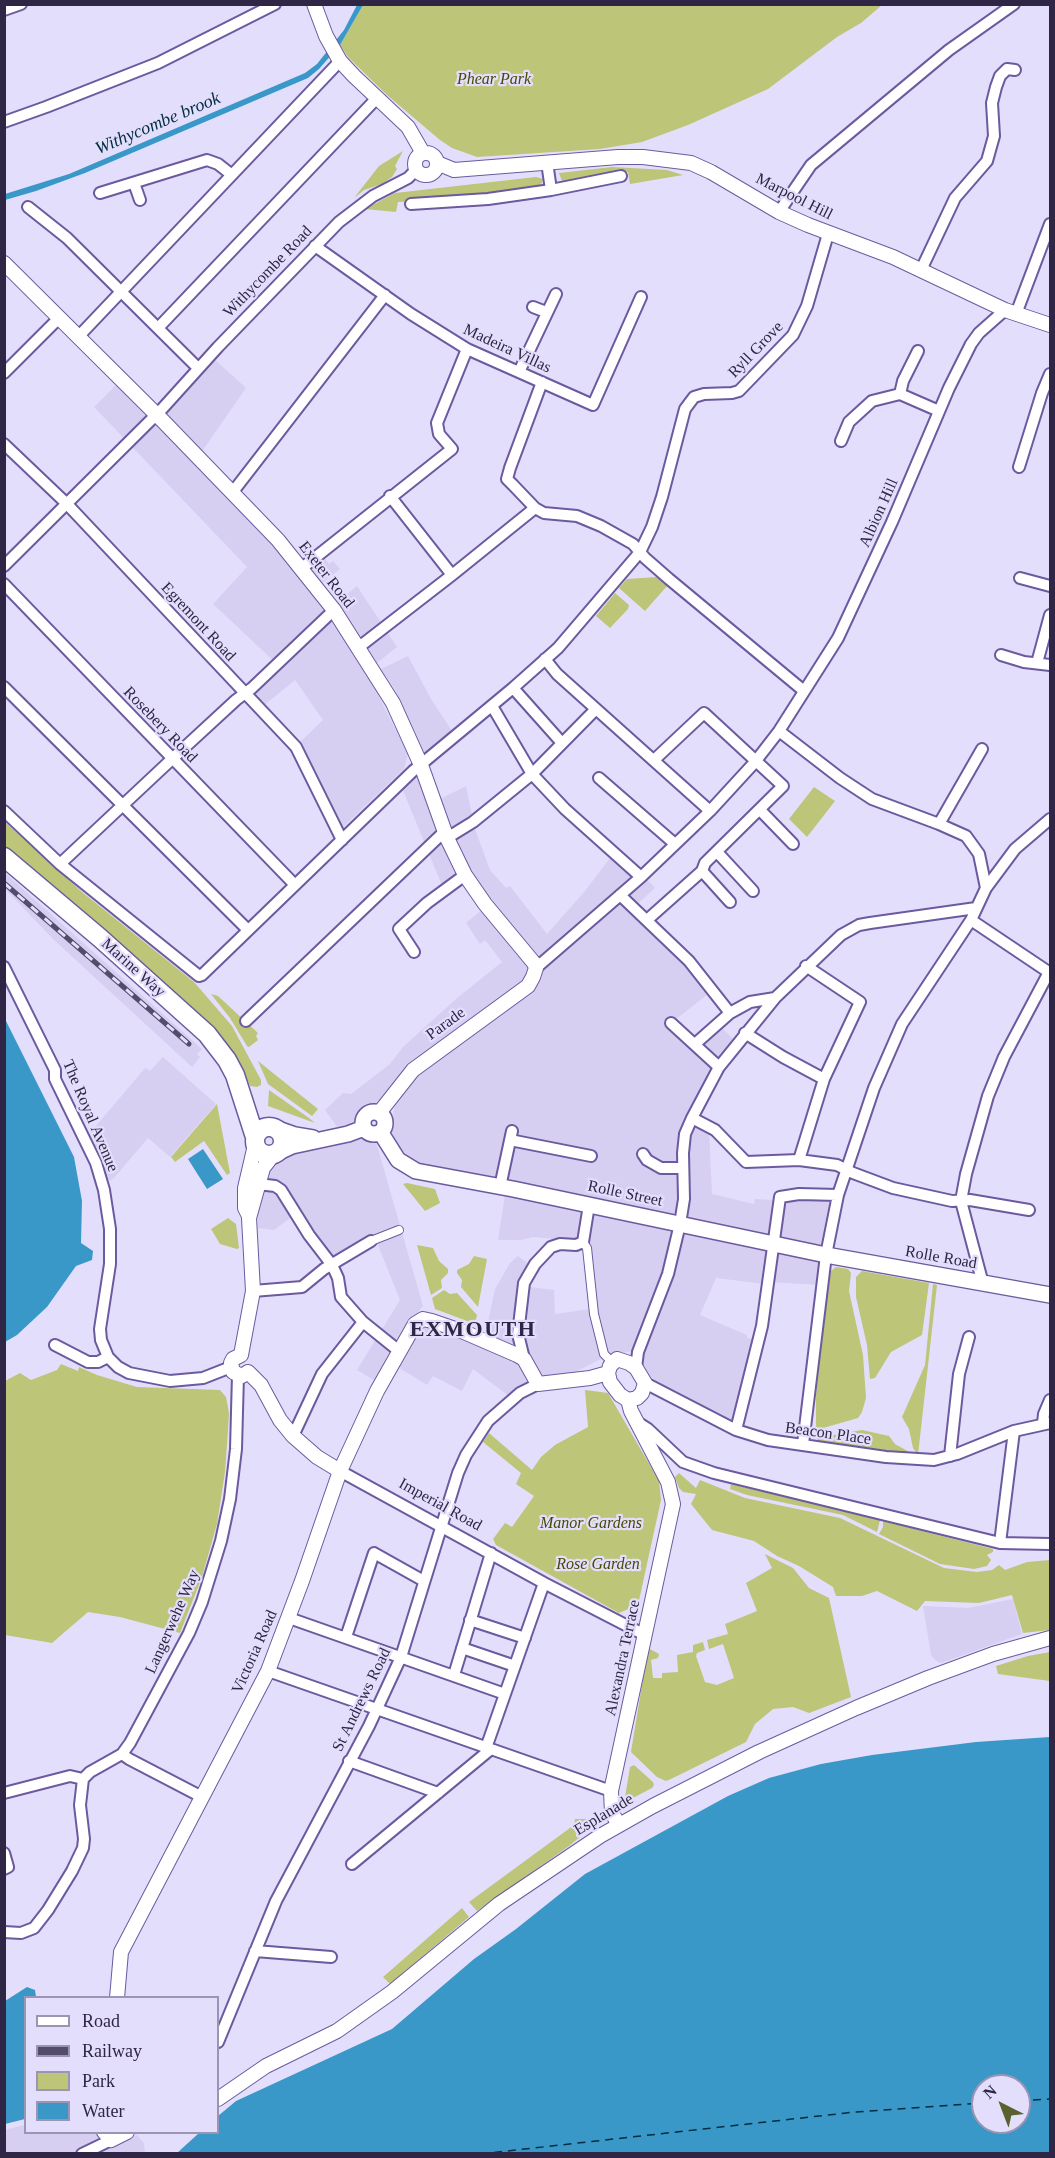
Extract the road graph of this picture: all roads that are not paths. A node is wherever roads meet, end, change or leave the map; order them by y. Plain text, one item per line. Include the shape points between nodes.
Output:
1 (21, 4) edge
2 (275, 4) edge
3 (314, 4) edge
4 (1014, 4) edge
5 (4, 10) edge
6 (340, 61) junction
7 (1015, 69) dead end
8 (377, 98) junction
9 (4, 122) edge
10 (423, 153) junction
11 (547, 162) junction
12 (437, 163) junction
13 (417, 169) junction
14 (231, 175) junction
15 (621, 176) dead end
16 (134, 183) junction
17 (551, 190) junction
18 (100, 193) dead end
19 (140, 200) dead end
20 (411, 204) dead end
21 (28, 207) dead end
22 (780, 212) junction
23 (1050, 224) edge
24 (828, 234) junction
25 (315, 246) junction
26 (4, 263) edge
27 (921, 270) junction
28 (121, 292) junction
29 (556, 294) dead end
30 (385, 295) junction
31 (641, 297) dead end
32 (533, 307) dead end
33 (546, 312) junction
34 (1011, 312) junction
35 (59, 318) junction
36 (1050, 325) edge
37 (158, 328) junction
38 (78, 337) junction
39 (467, 349) junction
40 (918, 351) dead end
41 (198, 368) junction
42 (519, 372) junction
43 (4, 373) edge
44 (1050, 374) edge
45 (542, 382) junction
46 (900, 394) junction
47 (939, 411) junction
48 (156, 415) junction
49 (841, 441) dead end
50 (4, 444) edge
51 (1019, 467) dead end
52 (232, 493) junction
53 (390, 496) junction
54 (66, 503) junction
55 (535, 508) junction
56 (640, 552) junction
57 (4, 566) edge
58 (302, 568) junction
59 (452, 575) junction
60 (1020, 578) dead end
61 (4, 584) edge
62 (1050, 585) edge
63 (334, 610) junction
64 (1050, 615) edge
65 (359, 647) junction
66 (1001, 655) dead end
67 (544, 659) junction
68 (1037, 663) junction
69 (1050, 665) edge
70 (4, 687) edge
71 (513, 688) junction
72 (804, 691) junction
73 (245, 693) junction
74 (492, 706) junction
75 (596, 709) junction
76 (779, 731) junction
77 (562, 743) junction
78 (981, 749) dead end
79 (172, 759) junction
80 (654, 760) junction
81 (755, 762) junction
82 (421, 765) junction
83 (532, 774) junction
84 (599, 778) dead end
85 (123, 804) junction
86 (760, 810) junction
87 (4, 811) edge
88 (710, 811) junction
89 (1050, 819) edge
90 (939, 824) junction
91 (446, 835) junction
92 (342, 840) junction
93 (675, 844) junction
94 (793, 844) dead end
95 (717, 852) junction
96 (4, 857) edge
97 (60, 864) junction
98 (702, 871) junction
99 (465, 875) junction
100 (641, 877) junction
101 (295, 885) junction
102 (986, 888) junction
103 (753, 891) dead end
104 (620, 895) junction
105 (730, 902) dead end
106 (976, 908) junction
107 (647, 920) junction
108 (971, 920) junction
109 (248, 930) junction
110 (414, 952) dead end
111 (806, 966) junction
112 (4, 967) edge
113 (536, 968) junction
114 (1050, 972) edge
115 (775, 998) junction
116 (730, 1013) junction
117 (246, 1021) dead end
118 (671, 1023) dead end
119 (745, 1033) junction
120 (696, 1044) junction
121 (719, 1067) junction
122 (824, 1079) junction
123 (243, 1095) junction
124 (379, 1113) junction
125 (692, 1118) junction
126 (275, 1128) junction
127 (364, 1128) junction
128 (381, 1133) junction
129 (321, 1139) junction
130 (255, 1141) junction
131 (276, 1153) junction
132 (643, 1154) dead end
133 (591, 1155) dead end
134 (799, 1160) junction
135 (683, 1168) junction
136 (845, 1168) junction
137 (258, 1184) junction
138 (500, 1187) junction
139 (838, 1194) junction
140 (961, 1201) junction
141 (589, 1205) junction
142 (1029, 1210) dead end
143 (249, 1218) junction
144 (680, 1224) junction
145 (399, 1230) dead end
146 (371, 1241) joint
147 (583, 1242) junction
148 (773, 1243) junction
149 (826, 1256) junction
150 (332, 1265) junction
151 (983, 1284) junction
152 (252, 1291) junction
153 (1050, 1294) edge
154 (363, 1322) junction
155 (969, 1337) dead end
156 (55, 1345) dead end
157 (399, 1351) junction
158 (108, 1357) junction
159 (524, 1359) junction
160 (610, 1367) junction
161 (636, 1368) junction
162 (239, 1372) junction
163 (645, 1383) junction
164 (538, 1384) junction
165 (628, 1400) junction
166 (1050, 1400) edge
167 (637, 1422) junction
168 (1047, 1423) edge
169 (736, 1430) junction
170 (1014, 1431) junction
171 (293, 1436) junction
172 (803, 1444) junction
173 (950, 1455) junction
174 (340, 1471) junction
175 (441, 1526) junction
176 (1000, 1543) junction
177 (1050, 1544) edge
178 (491, 1553) junction
179 (424, 1581) junction
180 (544, 1583) junction
181 (288, 1618) junction
182 (470, 1620) junction
183 (645, 1635) junction
184 (346, 1637) junction
185 (525, 1638) junction
186 (1050, 1638) edge
187 (462, 1648) junction
188 (401, 1657) junction
189 (515, 1666) junction
190 (268, 1671) junction
191 (454, 1675) junction
192 (505, 1694) junction
193 (376, 1710) junction
194 (489, 1749) junction
195 (122, 1754) junction
196 (349, 1761) junction
197 (83, 1779) junction
198 (611, 1791) junction
199 (4, 1793) edge
200 (438, 1793) junction
201 (202, 1797) junction
202 (619, 1824) junction
203 (4, 1853) edge
204 (352, 1864) dead end
205 (7, 1868) edge
206 (4, 1932) edge
207 (255, 1951) junction
208 (331, 1957) dead end
209 (117, 1996) edge
210 (219, 2040) edge
211 (219, 2098) edge
212 (107, 2136) edge
213 (82, 2154) edge

1 - 5 street
2 - 9 street via 158,63
3 - 6 street
4 - 22 street via 949,50 811,165
6 - 8 street
6 - 14 street
7 - 27 street via 1007,69 996,87 992,103 994,136 987,161 955,198
8 - 10 street via 408,127
8 - 37 street
10 - 12 street via 433,156
10 - 13 street via 416,160
11 - 12 street, Marpool Hill via 454,171
11 - 17 street
11 - 22 street, Marpool Hill via 643,157 691,163
12 - 13 street via 430,174
13 - 25 street, Withycombe Road via 357,207
14 - 16 street via 207,160
14 - 28 street
15 - 17 street
16 - 18 street
16 - 19 street
17 - 20 street
21 - 28 street via 67,238
22 - 24 street, Marpool Hill
23 - 34 street
24 - 27 street, Marpool Hill
24 - 56 street, Ryll Grove via 807,306 793,335 739,391 694,397 686,409 662,496
25 - 30 street, Madeira Villas
25 - 41 street, Withycombe Road
26 - 35 street, Exeter Road
27 - 34 street, Marpool Hill
28 - 37 street
28 - 38 street
29 - 33 street
30 - 39 street, Madeira Villas
30 - 52 street
31 - 45 street, Madeira Villas via 593,405
32 - 33 street
33 - 42 street
34 - 36 street, Marpool Hill
34 - 47 street, Albion Hill via 979,333 971,344
35 - 38 street, Exeter Road
35 - 43 street
37 - 41 street
38 - 48 street, Exeter Road
39 - 42 street, Madeira Villas
39 - 53 street via 436,423 439,434 452,449
40 - 46 street
41 - 48 street, Withycombe Road
42 - 45 street, Madeira Villas
44 - 51 street
45 - 55 street via 507,479
46 - 47 street
46 - 49 street via 872,401 858,412
47 - 72 street, Albion Hill via 843,628
48 - 52 street, Exeter Road
48 - 54 street, Withycombe Road
50 - 54 street, Egremont Road
52 - 58 street, Exeter Road
53 - 58 street
53 - 59 street
54 - 57 street, Withycombe Road
54 - 73 street, Egremont Road
55 - 56 street via 544,513 577,516 601,526
55 - 59 street
56 - 67 street, Ryll Grove
56 - 72 street
58 - 63 street, Exeter Road
59 - 65 street
60 - 62 street
61 - 79 street, Rosebery Road
63 - 65 street, Exeter Road
63 - 73 street
64 - 68 street
65 - 82 street, Exeter Road via 393,703
66 - 68 street
67 - 71 street, Ryll Grove
67 - 75 street
68 - 69 street
70 - 85 street
71 - 74 street, Ryll Grove
71 - 77 street
72 - 76 street, Albion Hill
73 - 79 street
73 - 92 street, Egremont Road via 296,747
74 - 82 street, Ryll Grove
74 - 83 street
75 - 77 street
75 - 80 street
76 - 81 street, Albion Hill
76 - 90 street via 872,799
77 - 83 street
78 - 90 street
79 - 85 street
79 - 101 street, Rosebery Road
80 - 81 street via 704,713
80 - 88 street
81 - 86 street via 783,786
81 - 88 street, Albion Hill
82 - 91 street, Exeter Road
82 - 92 street, Ryll Grove
83 - 91 street via 473,822
83 - 100 street
84 - 93 street
85 - 97 street
85 - 109 street
86 - 94 street
86 - 95 street
87 - 97 street
88 - 93 street, Albion Hill
89 - 102 street via 1015,849
90 - 102 street via 966,836 975,846
91 - 99 street, Exeter Road
91 - 117 street via 393,878
92 - 101 street, Ryll Grove
93 - 100 street, Albion Hill
95 - 98 street
95 - 103 street
96 - 123 highway, Marine Way via 207,1034 226,1060
97 - 109 street, Ryll Grove via 199,976
98 - 105 street
98 - 107 street
99 - 110 street via 399,929
99 - 113 street, Exeter Road
100 - 104 street, Albion Hill
101 - 109 street, Ryll Grove
102 - 106 street
104 - 107 street
104 - 113 street, Albion Hill
106 - 108 street
106 - 111 street via 859,925 841,934
107 - 116 street via 689,961
108 - 114 street
108 - 136 street via 893,1041
111 - 115 street
111 - 122 street via 860,1002
112 - 158 street, The Royal Avenue via 55,1070 55,1079 96,1163 104,1190 110,1263 100,1329
113 - 124 street, Parade via 528,986 413,1070
114 - 140 street via 1020,1023 988,1096
115 - 116 street via 750,1002
115 - 119 street
116 - 120 street
118 - 120 street
119 - 121 street
119 - 122 street
120 - 121 street
121 - 125 street
122 - 134 street
123 - 126 highway, Marine Way
123 - 130 highway, Marine Way
124 - 127 main road via 368,1114 363,1120
124 - 128 main road via 386,1121
125 - 134 street via 715,1131 746,1162
125 - 135 street via 684,1140
126 - 129 main road
126 - 130 highway via 261,1128
126 - 131 highway via 284,1140
127 - 128 main road via 371,1134
127 - 129 main road
128 - 138 main road, Rolle Street via 398,1160 416,1171
129 - 131 main road
130 - 131 highway via 262,1154
130 - 143 street via 245,1188
131 - 137 street via 263,1168
132 - 135 street via 661,1168
133 - 138 street via 511,1135
134 - 136 street
135 - 144 street via 685,1191
136 - 139 street
136 - 140 street via 893,1188
137 - 143 street
137 - 150 street via 281,1190
138 - 141 main road, Rolle Street
139 - 148 street via 780,1197
139 - 149 street
140 - 142 street
140 - 151 street
141 - 144 main road, Rolle Street
141 - 147 street
143 - 152 street
144 - 148 main road, Rolle Street
144 - 161 street via 668,1274 638,1352
145 - 146 street
146 - 150 street
147 - 159 street via 551,1247 524,1283 518,1334
147 - 160 street via 587,1248 594,1314
148 - 149 main road, Rolle Street
148 - 169 street via 762,1326
149 - 151 main road, Rolle Road
149 - 172 street
150 - 152 street via 302,1287
150 - 154 street via 341,1297
151 - 153 main road, Rolle Road
152 - 162 street, Imperial Road via 241,1355 251,1365
154 - 157 street
154 - 171 street via 322,1374
155 - 173 street via 959,1374
156 - 158 street via 88,1362
157 - 159 street, Victoria Road via 415,1324 423,1319 464,1332
157 - 174 street, Victoria Road
158 - 162 street via 129,1373 170,1381
159 - 164 street
160 - 161 street via 617,1359
160 - 164 street via 590,1378
160 - 165 street via 614,1389
161 - 163 street
162 - 171 street, Imperial Road via 261,1385
162 - 195 street, Langerwehe Way via 230,1499 212,1574 189,1633
163 - 165 street via 642,1393
163 - 169 street, Beacon Place
164 - 175 street, St Andrews Road via 496,1414 474,1440 458,1473
165 - 167 street, Alexandra Terrace
166 - 168 street via 1044,1414
167 - 176 street via 688,1465
167 - 183 street, Alexandra Terrace via 668,1482 673,1504
168 - 170 street, Beacon Place
169 - 172 street, Beacon Place via 768,1440
170 - 173 street, Beacon Place
170 - 176 street
171 - 174 street, Imperial Road
172 - 173 street, Beacon Place via 886,1457 934,1460
174 - 175 street, Imperial Road
174 - 181 street, Victoria Road
175 - 178 street, Imperial Road
175 - 179 street, St Andrews Road
176 - 177 street
178 - 180 street, Imperial Road
178 - 182 street
179 - 184 street via 374,1553
179 - 188 street, St Andrews Road
180 - 183 street, Imperial Road
180 - 185 street
181 - 184 street
181 - 190 street, Victoria Road
182 - 185 street
182 - 187 street
183 - 198 street, Alexandra Terrace
184 - 188 street
185 - 189 street
186 - 202 street, Esplanade via 928,1678 819,1724
187 - 189 street
187 - 191 street
188 - 191 street
188 - 193 street, St Andrews Road
189 - 192 street
190 - 193 street
190 - 201 street, Victoria Road
191 - 192 street
192 - 194 street
193 - 194 street
193 - 196 street, St Andrews Road
194 - 198 street
194 - 200 street
195 - 197 street, Langerwehe Way
195 - 201 street
196 - 200 street
196 - 207 street, St Andrews Road
197 - 199 street via 70,1776
197 - 206 street via 83,1848 34,1928 21,1933
198 - 202 street, Alexandra Terrace via 612,1813
200 - 204 street
201 - 209 street, Victoria Road via 121,1952
202 - 211 street, Esplanade via 499,1904 351,2022 266,2066
203 - 205 street
207 - 208 street
207 - 210 street, St Andrews Road
212 - 213 street

